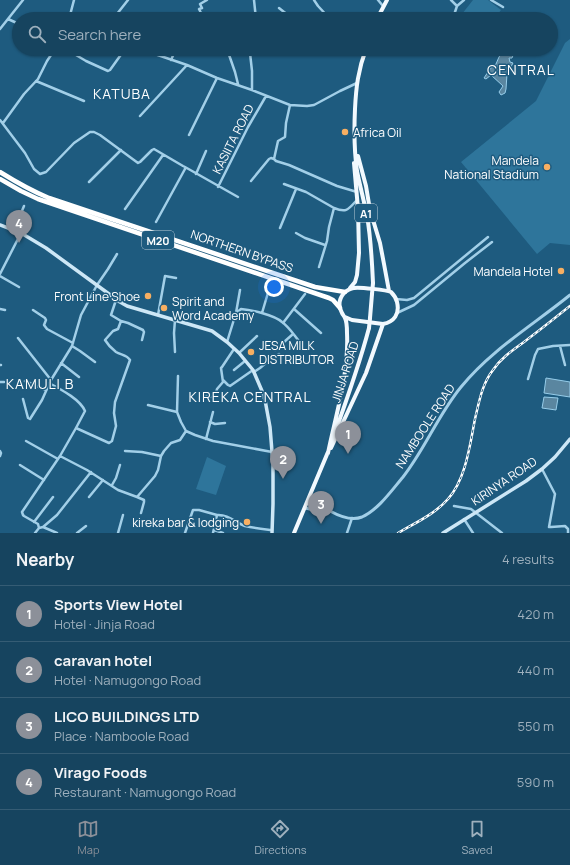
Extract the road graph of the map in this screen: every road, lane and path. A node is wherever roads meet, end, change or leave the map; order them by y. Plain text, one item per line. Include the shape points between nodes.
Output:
1 (23, 0) edge
2 (74, 0) edge
3 (128, 0) edge
4 (207, 0) edge
5 (254, 0) edge
6 (314, 0) edge
7 (378, 0) edge
8 (387, 0) edge
9 (451, 0) edge
10 (464, 0) edge
11 (491, 0) edge
12 (383, 6) junction
13 (457, 6) junction
14 (504, 7) dead end
15 (279, 8) dead end
16 (13, 12) edge
17 (71, 12) edge
18 (119, 12) edge
19 (200, 12) edge
20 (255, 12) edge
21 (284, 12) edge
22 (324, 12) edge
23 (380, 12) edge
24 (455, 12) edge
25 (12, 13) edge
26 (8, 18) junction
27 (12, 20) edge
28 (0, 29) edge
29 (50, 56) edge
30 (78, 56) edge
31 (119, 56) edge
32 (160, 56) edge
33 (173, 56) edge
34 (229, 56) edge
35 (250, 56) edge
36 (364, 56) edge
37 (171, 60) junction
38 (186, 65) junction
39 (217, 78) junction
40 (36, 81) junction
41 (357, 83) junction
42 (238, 85) junction
43 (252, 90) junction
44 (266, 96) junction
45 (84, 101) dead end
46 (290, 105) junction
47 (140, 116) dead end
48 (0, 120) edge
49 (3, 123) junction
50 (189, 135) dead end
51 (354, 144) junction
52 (121, 150) junction
53 (206, 151) dead end
54 (163, 155) junction
55 (274, 159) junction
56 (185, 167) junction
57 (0, 172) edge
58 (196, 174) junction
59 (0, 179) edge
60 (251, 181) dead end
61 (89, 182) dead end
62 (284, 184) dead end
63 (218, 187) junction
64 (296, 189) junction
65 (357, 192) junction
66 (238, 197) dead end
67 (357, 200) junction
68 (24, 206) dead end
69 (334, 208) junction
70 (125, 209) dead end
71 (156, 222) dead end
72 (0, 225) edge
73 (280, 228) dead end
74 (14, 230) junction
75 (21, 233) junction
76 (296, 233) dead end
77 (488, 237) dead end
78 (492, 242) dead end
79 (325, 245) junction
80 (116, 254) dead end
81 (319, 267) dead end
82 (0, 275) edge
83 (176, 278) dead end
84 (97, 286) junction
85 (270, 286) dead end
86 (19, 287) dead end
87 (240, 290) dead end
88 (347, 291) junction
89 (389, 291) junction
90 (305, 294) dead end
91 (570, 295) edge
92 (396, 299) junction
93 (116, 300) junction
94 (340, 308) junction
95 (0, 309) edge
96 (294, 309) junction
97 (5, 310) dead end
98 (32, 310) dead end
99 (236, 313) junction
100 (262, 313) junction
101 (397, 313) junction
102 (158, 315) junction
103 (345, 317) junction
104 (175, 320) junction
105 (121, 321) junction
106 (283, 323) junction
107 (382, 324) junction
108 (321, 333) dead end
109 (293, 334) junction
110 (257, 336) dead end
111 (18, 338) dead end
112 (142, 340) dead end
113 (299, 341) dead end
114 (227, 342) junction
115 (73, 345) junction
116 (570, 345) edge
117 (560, 346) junction
118 (234, 349) junction
119 (275, 350) dead end
120 (175, 352) dead end
121 (239, 353) junction
122 (279, 354) dead end
123 (245, 361) junction
124 (95, 362) dead end
125 (61, 363) junction
126 (565, 365) dead end
127 (234, 370) dead end
128 (253, 371) junction
129 (178, 376) dead end
130 (79, 377) dead end
131 (528, 379) dead end
132 (223, 380) junction
133 (25, 381) dead end
134 (50, 381) junction
135 (0, 382) edge
136 (4, 382) dead end
137 (46, 390) junction
138 (206, 396) dead end
139 (23, 399) dead end
140 (148, 405) dead end
141 (177, 412) junction
142 (213, 412) dead end
143 (210, 422) junction
144 (225, 424) dead end
145 (76, 428) junction
146 (186, 431) junction
147 (206, 439) junction
148 (570, 439) edge
149 (26, 441) dead end
150 (0, 451) edge
151 (125, 451) dead end
152 (272, 452) junction
153 (328, 453) junction
154 (0, 456) edge
155 (161, 456) junction
156 (59, 457) junction
157 (20, 465) dead end
158 (120, 465) dead end
159 (542, 469) junction
160 (91, 472) junction
161 (44, 480) junction
162 (103, 480) junction
163 (112, 485) junction
164 (137, 496) junction
165 (53, 497) dead end
166 (89, 497) dead end
167 (309, 499) junction
168 (454, 506) dead end
169 (305, 508) junction
170 (328, 511) junction
171 (141, 512) dead end
172 (475, 512) junction
173 (123, 515) dead end
174 (218, 515) junction
175 (352, 518) junction
176 (464, 520) junction
177 (34, 522) junction
178 (86, 526) dead end
179 (43, 527) junction
180 (39, 528) junction
181 (214, 531) edge
182 (272, 532) edge
183 (35, 533) edge
184 (57, 533) edge
185 (77, 533) edge
186 (118, 533) edge
187 (185, 533) edge
188 (223, 533) edge
189 (294, 533) edge
190 (347, 533) edge
191 (443, 533) edge
192 (473, 533) edge
193 (502, 533) edge
194 (568, 533) edge

1 - 16 street
2 - 17 street
3 - 18 street
4 - 19 street via 200,4
5 - 20 street
6 - 22 street
7 - 12 street
8 - 12 highway
9 - 13 street
10 - 13 street
11 - 14 street
12 - 23 highway
13 - 24 street
15 - 21 street
25 - 26 street
26 - 27 street
26 - 28 street
29 - 40 street
30 - 31 street via 108,71
32 - 37 street
33 - 37 street
34 - 42 street
35 - 43 street
36 - 41 highway, A1
37 - 38 street
38 - 39 street
38 - 47 street
39 - 42 street
39 - 50 street
40 - 45 street
40 - 49 street
41 - 46 street via 314,105
41 - 51 highway, A1
42 - 43 street
43 - 44 street
44 - 46 street
44 - 63 street, KASIITA ROAD
46 - 55 street via 285,137 278,141
48 - 49 street
49 - 52 street via 40,174 46,172 74,143 90,132 100,135
51 - 65 highway
51 - 89 highway via 380,243
51 - 153 highway, JINJA ROAD / A1, bridge via 367,217 373,283 369,328 361,359
52 - 54 street via 138,163 154,149
52 - 61 street
53 - 58 street
54 - 56 street, KASIITA ROAD
54 - 70 street
55 - 60 street via 269,159
55 - 65 street
56 - 58 street, KASIITA ROAD
56 - 71 street
57 - 88 highway, NORTHERN BYPASS / M20 via 49,198 315,286
58 - 63 street, KASIITA ROAD
59 - 94 highway, NORTHERN BYPASS / M20 via 38,199 329,298
62 - 64 street
63 - 66 street
64 - 69 street
64 - 73 street
65 - 67 highway
67 - 69 street via 347,210
67 - 88 highway via 359,263 355,282
68 - 74 street
69 - 79 street
72 - 74 main road
74 - 75 main road
75 - 82 street
75 - 84 main road
76 - 79 street
77 - 92 street via 414,298
78 - 101 street via 414,306
79 - 81 street
80 - 84 street
82 - 86 street
83 - 102 street via 165,276
84 - 93 main road
84 - 115 street via 81,315
85 - 100 street
87 - 99 street
88 - 89 highway via 355,288
88 - 94 highway via 340,299
89 - 92 highway
90 - 96 street
91 - 175 street, NAMBOOLE ROAD via 502,347 471,375 450,401 415,459 390,493 368,514
92 - 101 highway via 399,308
93 - 102 main road
93 - 105 street via 111,315
94 - 103 highway
95 - 97 street
96 - 106 street
96 - 108 street
98 - 115 street via 45,318 44,325 48,329
99 - 100 street via 241,309
99 - 114 street
100 - 106 street
101 - 107 highway via 393,320
102 - 104 main road
103 - 107 highway
103 - 153 highway via 345,372
104 - 114 main road via 212,331
104 - 120 street
105 - 112 street via 143,330
105 - 145 street via 118,329 105,340 116,352 130,360 115,402 116,426 112,441 109,443
106 - 109 street
107 - 153 highway via 366,373
109 - 113 street
109 - 119 street
110 - 121 street
111 - 134 street
114 - 118 main road
115 - 124 street
115 - 125 street
116 - 117 street
117 - 126 street
117 - 131 street via 538,350
118 - 121 main road
118 - 132 street via 221,368
121 - 123 main road
122 - 128 street
123 - 127 street
123 - 128 main road
125 - 130 street
125 - 134 street
128 - 132 street via 230,386
128 - 152 main road via 266,403
129 - 141 street
132 - 138 street via 215,396
133 - 137 street
134 - 137 street
134 - 145 street via 84,409
135 - 136 street
137 - 139 street via 31,419 28,418
140 - 141 street
141 - 146 street
142 - 143 street
143 - 144 street
143 - 147 street
145 - 156 street
146 - 147 street
146 - 155 street via 180,440 170,444
147 - 152 street
148 - 159 main road, KIRINYA ROAD
149 - 156 street
150 - 154 street
151 - 155 street
152 - 182 main road
153 - 167 highway, JINJA ROAD / A1
155 - 164 street via 155,476
156 - 160 street
156 - 161 street
157 - 161 street
158 - 163 street
159 - 172 main road, KIRINYA ROAD
159 - 194 street via 555,494 549,527 565,526
160 - 162 street
160 - 179 street via 57,515
161 - 177 street via 22,512
162 - 163 street
162 - 166 street
163 - 164 street via 118,490
164 - 171 street via 144,500
165 - 177 street
167 - 169 highway, JINJA ROAD / A1
167 - 170 street
168 - 172 street via 469,508
169 - 170 street
169 - 189 highway, JINJA ROAD / A1
170 - 175 street
172 - 176 main road, KIRINYA ROAD
172 - 193 street
173 - 186 street
174 - 181 street
174 - 182 street via 245,526
174 - 187 street via 193,510
175 - 190 street
176 - 191 main road, KIRINYA ROAD
176 - 192 street
177 - 180 street
178 - 185 street
179 - 180 street
179 - 184 street
180 - 183 street
181 - 188 street

